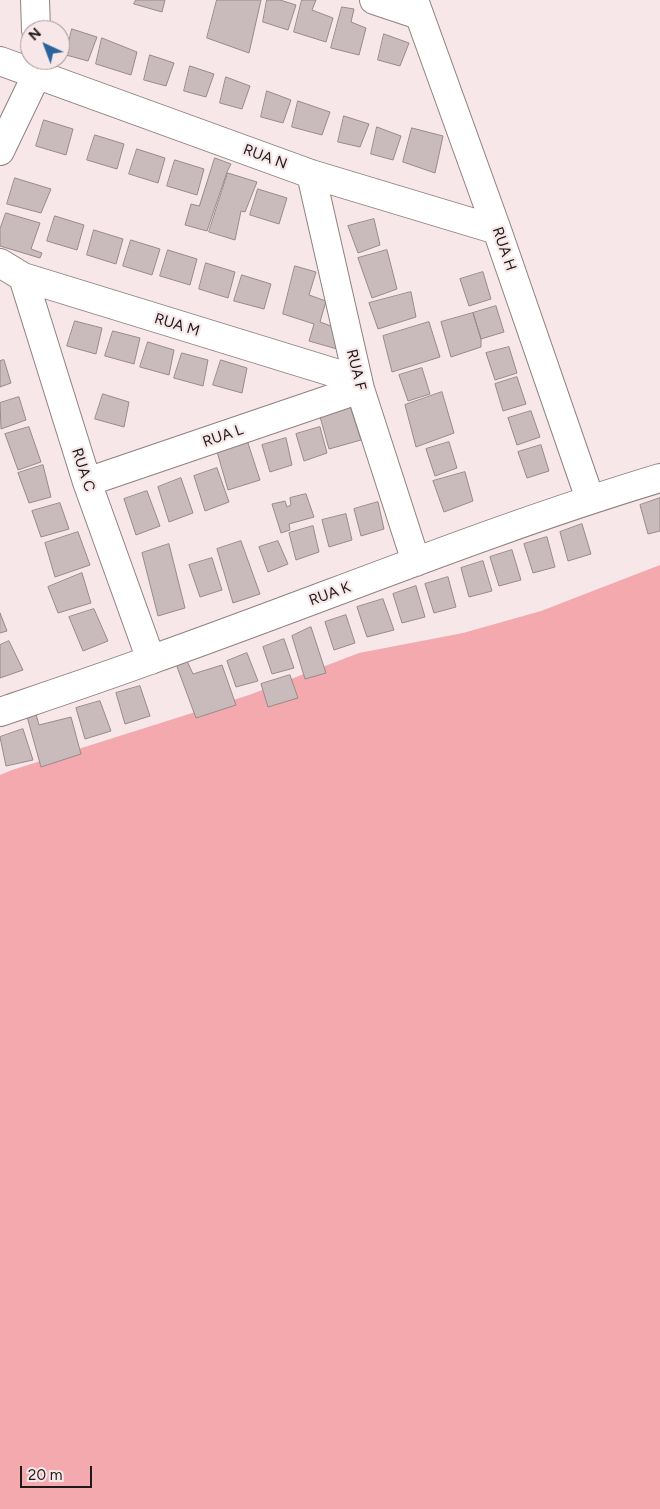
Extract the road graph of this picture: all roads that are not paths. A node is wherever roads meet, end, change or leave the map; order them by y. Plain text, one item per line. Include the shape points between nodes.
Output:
1 (35, 0) edge
2 (374, 0) edge
3 (416, 7) edge
4 (36, 20) edge
5 (0, 61) edge
6 (20, 64) edge
7 (36, 70) edge
8 (45, 70) edge
9 (0, 151) edge
10 (311, 174) junction
11 (497, 230) junction
12 (0, 263) edge
13 (23, 277) junction
14 (359, 385) junction
15 (660, 478) edge
16 (87, 482) junction
17 (590, 499) junction
18 (416, 562) junction
19 (151, 660) junction
20 (0, 712) edge

1 - 4 street
2 - 3 street
3 - 11 street, RUA H
5 - 6 street, RUA N
7 - 9 street
8 - 10 street, RUA N
10 - 11 street, RUA N
10 - 14 street, RUA F
11 - 17 street, RUA H
12 - 13 street, RUA M
13 - 14 street, RUA M
13 - 16 street, RUA C
14 - 16 street, RUA L
14 - 18 street, RUA F
15 - 17 street, RUA K
16 - 19 street, RUA C
17 - 18 street, RUA K
18 - 19 street, RUA K
19 - 20 street, RUA K

